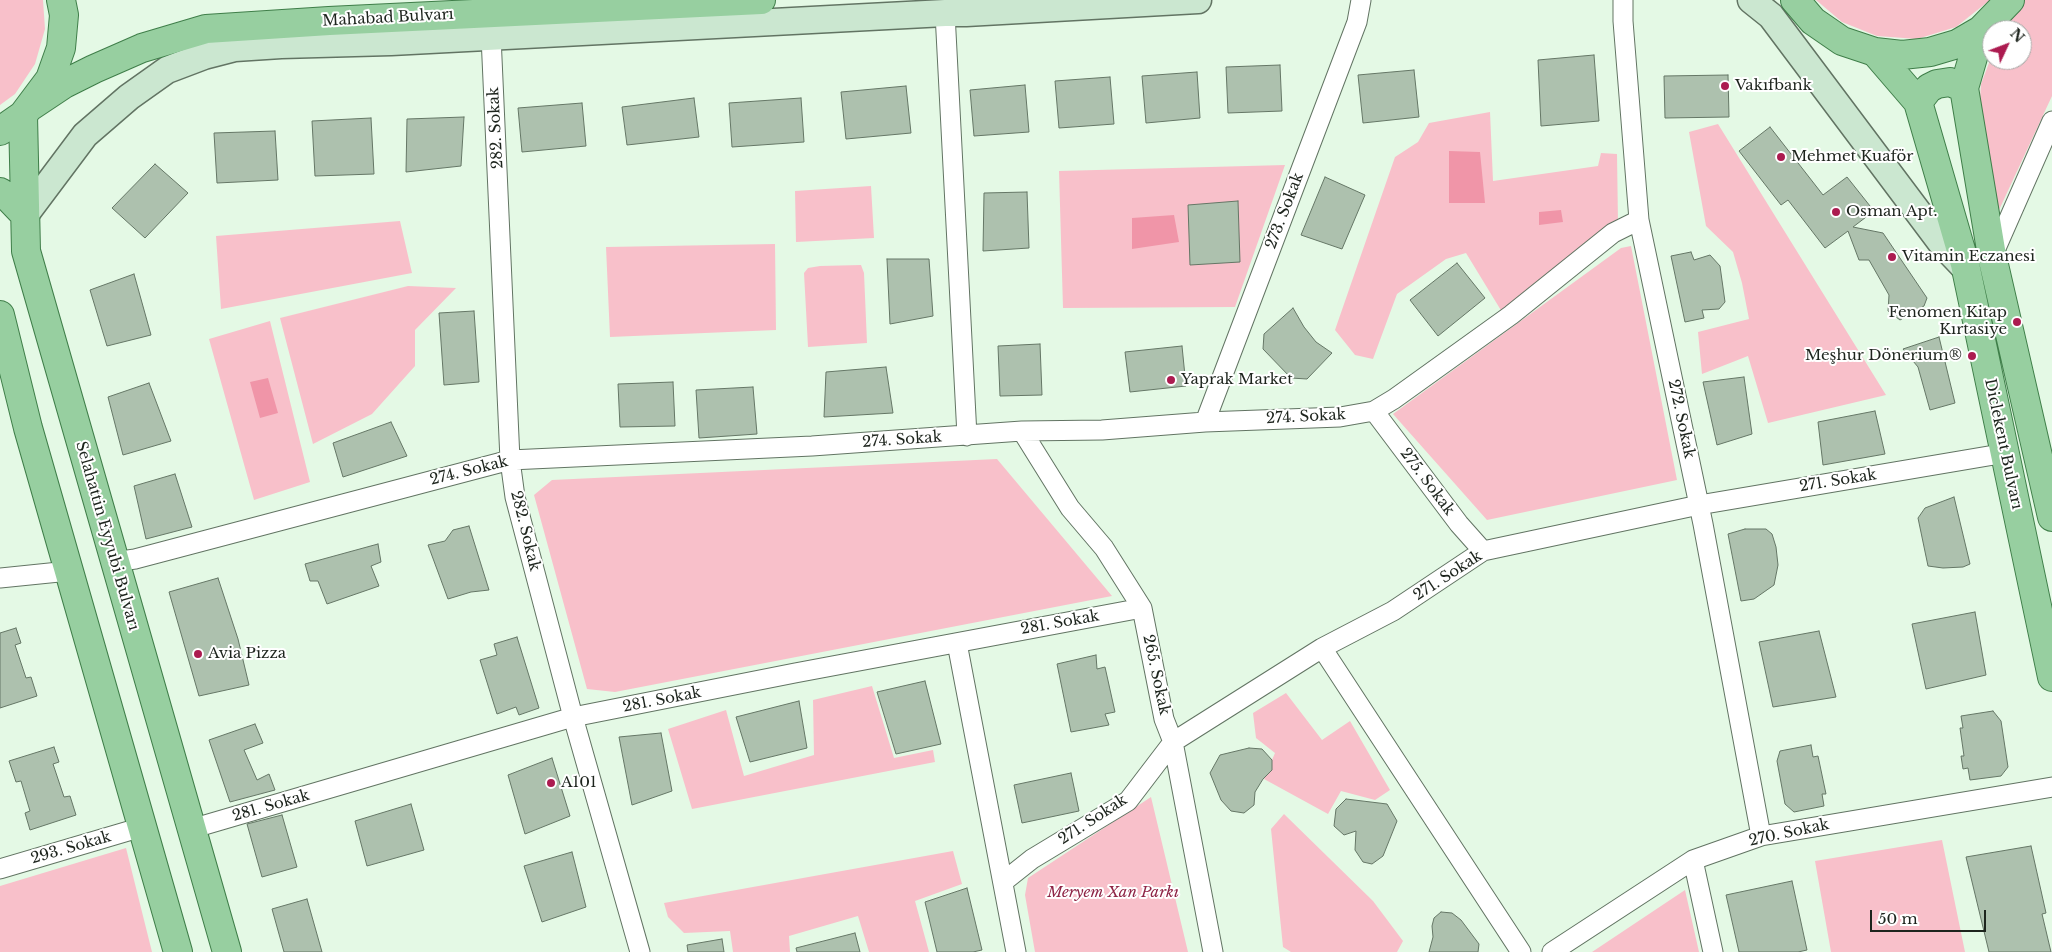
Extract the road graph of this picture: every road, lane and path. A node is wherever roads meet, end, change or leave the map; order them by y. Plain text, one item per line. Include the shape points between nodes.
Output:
1 (61, 0) edge
2 (762, 0) edge
3 (1198, 0) edge
4 (1362, 0) edge
5 (1623, 0) edge
6 (1751, 0) edge
7 (1795, 0) edge
8 (2010, 0) edge
9 (945, 13) junction
10 (1980, 30) junction
11 (491, 36) junction
12 (1875, 52) junction
13 (1964, 88) junction
14 (1918, 102) junction
15 (27, 110) junction
16 (2052, 121) edge
17 (0, 131) edge
18 (0, 192) edge
19 (25, 214) junction
20 (1639, 220) junction
21 (1992, 256) junction
22 (1965, 268) junction
23 (0, 315) edge
24 (1374, 411) junction
25 (1206, 422) junction
26 (1022, 431) junction
27 (967, 436) junction
28 (2006, 453) junction
29 (510, 460) junction
30 (2047, 471) edge
31 (1699, 505) junction
32 (2052, 516) edge
33 (1483, 551) junction
34 (114, 562) junction
35 (69, 571) junction
36 (0, 578) edge
37 (1142, 608) junction
38 (957, 643) junction
39 (1322, 648) junction
40 (2052, 677) edge
41 (572, 717) junction
42 (1173, 742) junction
43 (2052, 787) edge
44 (142, 827) junction
45 (191, 829) junction
46 (1761, 836) junction
47 (1693, 860) junction
48 (0, 869) edge
49 (1003, 882) junction
50 (178, 952) edge
51 (226, 952) edge
52 (640, 952) edge
53 (1016, 952) edge
54 (1213, 952) edge
55 (1521, 952) edge
56 (1552, 952) edge
57 (1713, 952) edge

1 - 15 main road via 64,15 61,48 50,79
2 - 15 main road, Mahabad Bulvarı via 206,29 142,48 94,69 64,84
3 - 9 main road
4 - 25 street, 273. Sokak via 1360,14
5 - 20 street, 272. Sokak
6 - 22 main road via 1771,16 1942,244
7 - 12 main road via 1813,21 1842,41
8 - 10 main road
9 - 11 main road
9 - 27 street
10 - 12 main road via 1957,44 1930,52 1902,55
10 - 13 main road, Diclekent Bulvarı
11 - 19 main road via 235,48 167,70 84,135
11 - 29 street, 282. Sokak
12 - 14 main road, Diclekent Bulvarı
13 - 14 main road via 1950,82 1937,84
13 - 21 main road, Diclekent Bulvarı
14 - 22 main road, Diclekent Bulvarı
15 - 17 main road, Mahabad Bulvarı
15 - 19 main road, Selahattin Eyyubi Bulvarı
16 - 21 street
18 - 19 main road
19 - 34 main road, Selahattin Eyyubi Bulvarı via 26,251
20 - 24 street, 274. Sokak via 1613,233 1511,315
20 - 31 street, 272. Sokak
21 - 30 main road, Diclekent Bulvarı
22 - 28 main road, Diclekent Bulvarı
23 - 35 main road
24 - 25 street, 274. Sokak via 1340,417
24 - 33 street, 275. Sokak
25 - 26 street, 274. Sokak via 1102,430
26 - 27 street, 274. Sokak
26 - 37 street, 265. Sokak via 1070,508 1104,548
27 - 29 street, 274. Sokak via 794,448
28 - 31 street, 271. Sokak
28 - 40 main road, Diclekent Bulvarı
29 - 34 street, 274. Sokak
29 - 41 street, 282. Sokak via 515,497
30 - 32 main road, Diclekent Bulvarı
31 - 33 street, 271. Sokak
31 - 46 street, 272. Sokak
33 - 39 street, 271. Sokak via 1393,611
34 - 45 main road, Selahattin Eyyubi Bulvarı
35 - 36 street
35 - 44 main road
37 - 38 street, 281. Sokak
37 - 42 street, 265. Sokak via 1164,719
38 - 41 street, 281. Sokak
38 - 49 street
39 - 42 street, 271. Sokak
39 - 55 street
41 - 45 street, 281. Sokak
41 - 52 street, 282. Sokak
42 - 49 street, 271. Sokak via 1128,801 1032,859
42 - 54 street, 265. Sokak
43 - 46 street, 270. Sokak
44 - 48 street, 293. Sokak
44 - 50 main road
45 - 51 main road, Selahattin Eyyubi Bulvarı
46 - 47 street, 270. Sokak
47 - 56 street, 270. Sokak
47 - 57 street
49 - 53 street

